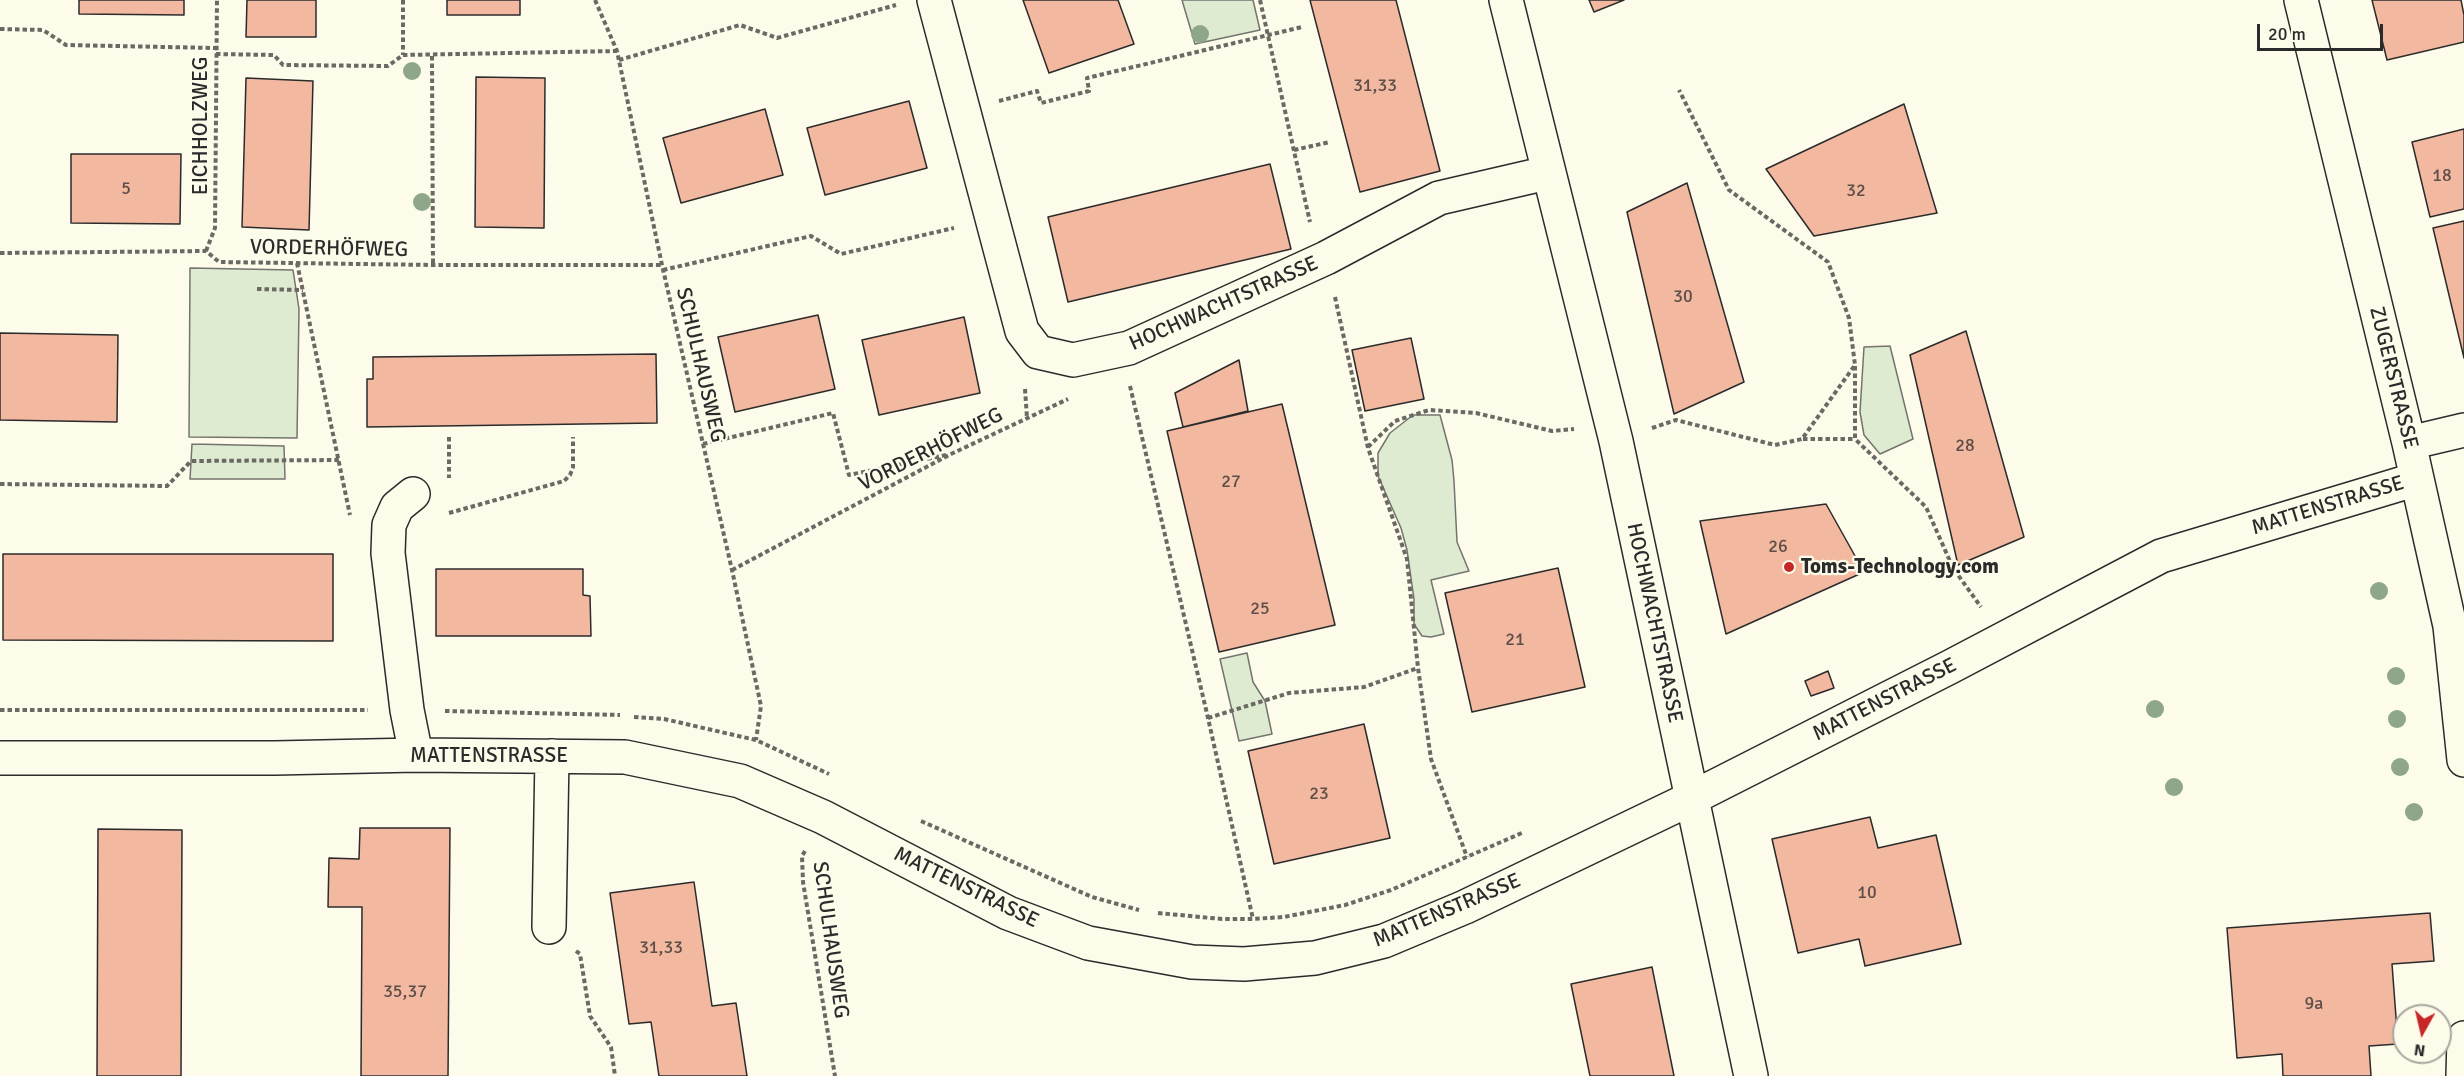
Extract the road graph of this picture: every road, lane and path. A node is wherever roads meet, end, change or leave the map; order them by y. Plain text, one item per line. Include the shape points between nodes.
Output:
1 (217, 0) edge
2 (403, 0) edge
3 (595, 0) edge
4 (1260, 0) edge
5 (1506, 0) edge
6 (2301, 0) edge
7 (919, 2) edge
8 (1302, 27) dead end
9 (0, 29) edge
10 (1268, 35) junction
11 (216, 48) junction
12 (617, 51) junction
13 (216, 54) junction
14 (403, 55) junction
15 (432, 56) junction
16 (619, 60) junction
17 (1679, 90) dead end
18 (964, 110) junction
19 (1330, 142) dead end
20 (1294, 150) junction
21 (1547, 173) junction
22 (958, 227) dead end
23 (206, 251) junction
24 (0, 253) edge
25 (1326, 258) junction
26 (297, 263) junction
27 (433, 265) junction
28 (663, 268) junction
29 (257, 289) dead end
30 (303, 290) junction
31 (1128, 360) junction
32 (1855, 365) junction
33 (1077, 394) dead end
34 (2464, 430) edge
35 (1614, 434) junction
36 (573, 437) dead end
37 (1855, 439) junction
38 (1802, 440) junction
39 (2409, 443) junction
40 (703, 444) junction
41 (1368, 448) junction
42 (951, 454) junction
43 (339, 460) junction
44 (2417, 479) junction
45 (0, 484) edge
46 (413, 494) dead end
47 (350, 512) dead end
48 (449, 513) dead end
49 (732, 570) junction
50 (1982, 608) dead end
51 (1418, 668) junction
52 (1209, 718) junction
53 (416, 755) junction
54 (552, 756) junction
55 (0, 758) edge
56 (2464, 760) edge
57 (1690, 799) junction
58 (910, 816) dead end
59 (823, 817) junction
60 (1531, 829) dead end
61 (1467, 856) junction
62 (1253, 919) junction
63 (549, 927) joint
64 (1244, 964) junction
65 (2464, 1038) edge
66 (615, 1076) edge
67 (835, 1076) edge
68 (1751, 1076) edge
69 (2463, 1076) edge

1 - 11 path, EICHHOLZWEG
2 - 14 path
3 - 12 path, SCHULHAUSWEG
4 - 10 path
5 - 21 street, HOCHWACHTSTRASSE
6 - 39 street, ZUGERSTRASSE
7 - 16 path via 777,38 740,25
7 - 18 street, HOCHWACHTSTRASSE
8 - 10 path
9 - 11 path via 43,30 66,45
10 - 18 path via 1087,78 1089,91 1080,94 1041,103 1037,91
10 - 20 path
11 - 13 path, EICHHOLZWEG
12 - 15 path
12 - 16 path, SCHULHAUSWEG
13 - 14 path via 274,55 284,65 388,66
13 - 23 path, EICHHOLZWEG via 215,228
14 - 15 path
15 - 27 path
16 - 28 path, SCHULHAUSWEG
17 - 32 path via 1729,190 1828,262 1849,318
18 - 31 street, HOCHWACHTSTRASSE via 1022,331 1038,352 1073,360
19 - 20 path
20 - 25 path via 1315,242
21 - 25 street, HOCHWACHTSTRASSE via 1439,198
21 - 35 street, HOCHWACHTSTRASSE
22 - 28 path, VORDERHÖFWEG via 841,254 811,236
23 - 24 path, VORDERHÖFWEG
23 - 26 path, VORDERHÖFWEG via 219,262
25 - 31 street, HOCHWACHTSTRASSE
25 - 41 path
26 - 27 path, VORDERHÖFWEG
26 - 30 path
27 - 28 path, VORDERHÖFWEG
28 - 40 path, SCHULHAUSWEG
29 - 30 path
30 - 43 path
31 - 52 path
32 - 37 path
32 - 38 path
33 - 42 path, VORDERHÖFWEG
34 - 39 street
35 - 38 path via 1676,420 1775,445
35 - 41 path via 1552,430 1476,413 1429,410 1395,421
35 - 57 street, HOCHWACHTSTRASSE
36 - 48 path via 573,466 564,481
37 - 38 path
37 - 50 path via 1926,507 1953,568
39 - 44 street, ZUGERSTRASSE
40 - 42 path via 832,413 849,475
40 - 49 path, SCHULHAUSWEG
41 - 51 path via 1407,559
42 - 49 path, VORDERHÖFWEG
43 - 45 path via 191,461 167,486
43 - 47 path
44 - 56 street, ZUGERSTRASSE via 2450,626
44 - 57 street, MATTENSTRASSE via 2161,556
46 - 53 street via 397,507 389,525 388,553
49 - 59 path, SCHULHAUSWEG via 760,705 756,740 843,782
51 - 52 path via 1364,687 1289,693
51 - 61 path via 1431,759
52 - 62 path
53 - 54 street, MATTENSTRASSE
53 - 55 street, MATTENSTRASSE
54 - 59 street, MATTENSTRASSE via 625,757 740,781
54 - 63 street
57 - 64 street, MATTENSTRASSE via 1465,907 1384,940 1315,958
57 - 68 street, HOCHWACHTSTRASSE
58 - 62 path via 1092,897 1173,916
59 - 64 street, MATTENSTRASSE via 1008,913 1089,943 1192,962
59 - 67 path, SCHULHAUSWEG via 802,856 803,882
60 - 61 path
61 - 62 path via 1391,890 1345,905
62 - 64 path
63 - 66 path via 580,954 590,1016 611,1047
65 - 69 street

